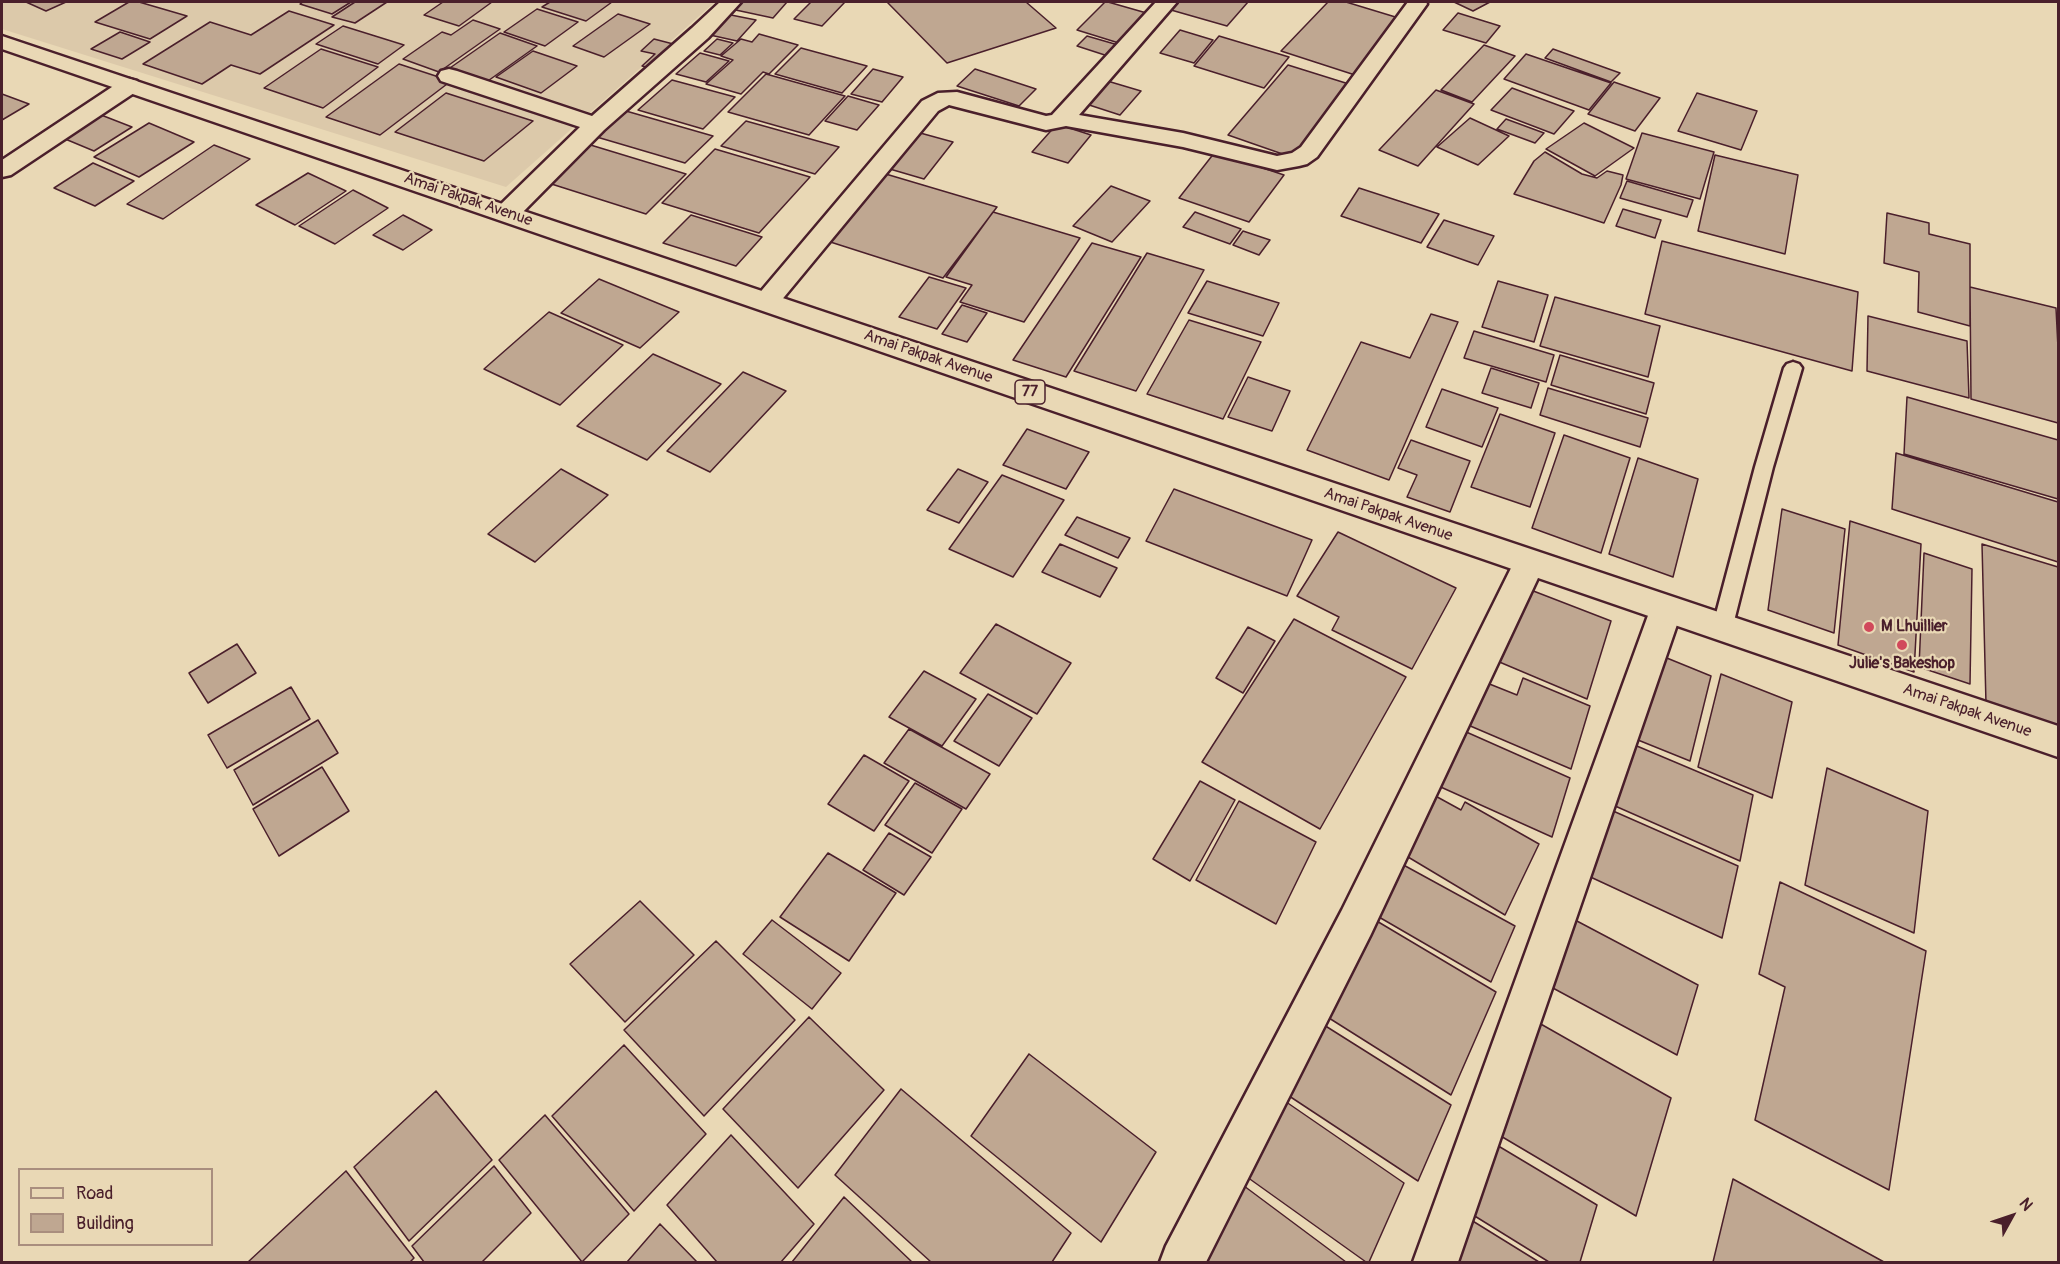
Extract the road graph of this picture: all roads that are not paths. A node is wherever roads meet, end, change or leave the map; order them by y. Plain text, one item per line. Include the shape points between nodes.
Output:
1 (731, 2) edge
2 (1167, 2) edge
3 (1417, 4) dead end
4 (2, 42) edge
5 (449, 76) dead end
6 (129, 86) junction
7 (1063, 119) junction
8 (596, 125) junction
9 (2, 170) edge
10 (507, 213) junction
11 (766, 302) junction
12 (1793, 368) dead end
13 (1529, 563) junction
14 (1666, 610) junction
15 (1722, 628) junction
16 (2058, 742) edge
17 (1182, 1263) edge
18 (1435, 1263) edge

1 - 8 main road
2 - 7 main road
3 - 7 main road via 1309,152 1299,159 1277,163 1183,140
4 - 6 main road, Amai Pakpak Avenue / 77
5 - 8 main road
6 - 9 main road
6 - 10 main road, Amai Pakpak Avenue / 77
7 - 11 main road via 1046,123 957,99 946,98 930,106
8 - 10 main road
10 - 11 main road, Amai Pakpak Avenue / 77
11 - 13 main road, Amai Pakpak Avenue / 77
12 - 15 lane
13 - 14 main road, Amai Pakpak Avenue / 77
13 - 17 main road via 1356,923
14 - 15 main road, Amai Pakpak Avenue / 77
14 - 18 main road
15 - 16 main road, Amai Pakpak Avenue / 77

